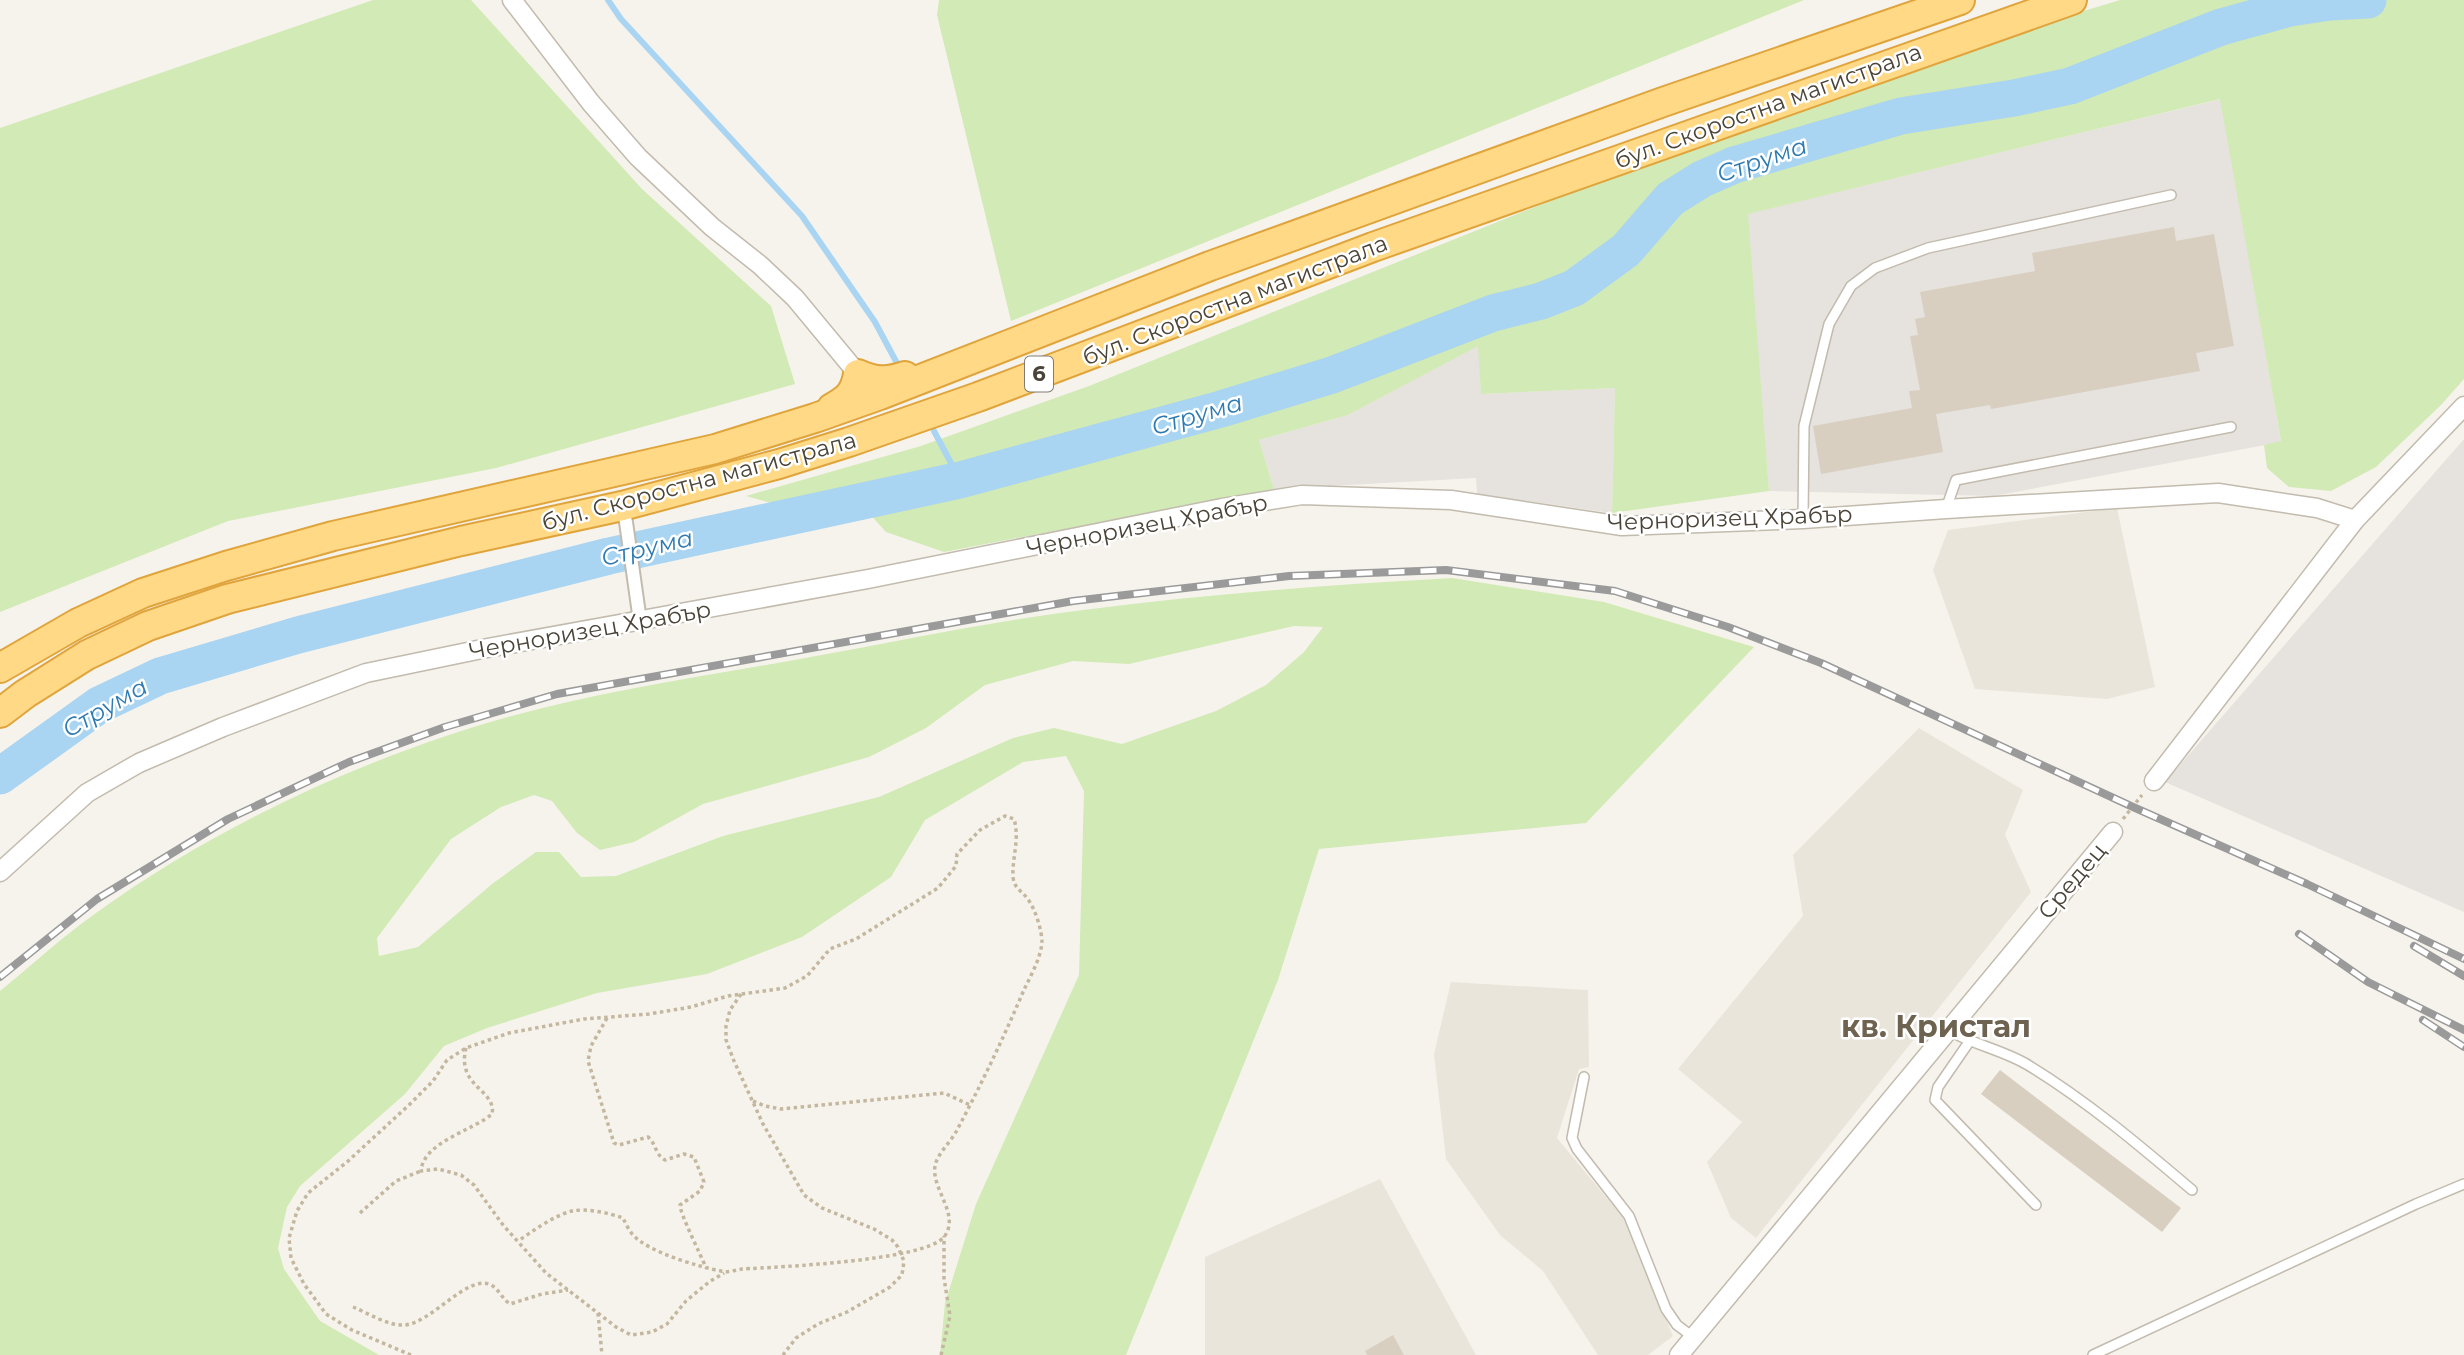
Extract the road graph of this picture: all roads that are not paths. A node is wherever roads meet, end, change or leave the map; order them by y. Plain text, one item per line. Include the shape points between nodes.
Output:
1 (512, 0) edge
2 (1960, 0) edge
3 (2072, 0) edge
4 (2171, 195) dead end
5 (1041, 332) junction
6 (858, 374) junction
7 (2464, 406) edge
8 (815, 418) junction
9 (2231, 427) dead end
10 (1946, 509) junction
11 (624, 514) junction
12 (1803, 520) junction
13 (2355, 520) junction
14 (640, 621) junction
15 (0, 668) edge
16 (0, 713) edge
17 (2154, 781) road end
18 (2113, 832) road end
19 (0, 872) edge
20 (1948, 1030) junction
21 (1969, 1042) junction
22 (1584, 1077) dead end
23 (2464, 1184) edge
24 (2192, 1189) dead end
25 (2036, 1205) dead end
26 (1693, 1337) junction
27 (1679, 1355) edge
28 (2094, 1355) edge

1 - 6 street via 638,157 795,298
2 - 5 highway, бул. Скоростна магистрала / 6 via 1625,116
3 - 11 highway, бул. Скоростна магистрала / 6 via 1373,247 900,425
4 - 12 lane via 1928,248 1875,268 1851,286 1829,324 1804,426
5 - 6 highway via 890,381 873,381
5 - 8 highway, бул. Скоростна магистрала / 6
6 - 8 highway via 856,389 848,399
7 - 13 street
8 - 15 highway, бул. Скоростна магистрала / 6 via 715,449 333,536 226,566 143,593 78,623
9 - 10 lane via 1956,480
10 - 12 street, Черноризец Храбър
10 - 13 street, Черноризец Храбър via 2218,493 2317,508
11 - 14 street
11 - 16 highway, бул. Скоростна магистрала / 6 via 436,547 227,599 148,626 87,655
12 - 14 street, Черноризец Храбър via 1622,526 1451,500 1302,495
13 - 17 street
14 - 19 street, Черноризец Храбър via 366,673 223,727 139,763 87,793
18 - 20 street, Средец
20 - 21 lane
20 - 26 street, Средец
21 - 24 lane via 2025,1063 2088,1104
21 - 25 lane via 1938,1087 1935,1100
22 - 26 lane via 1572,1138 1629,1216 1666,1309
23 - 28 lane
26 - 27 street, Средец

